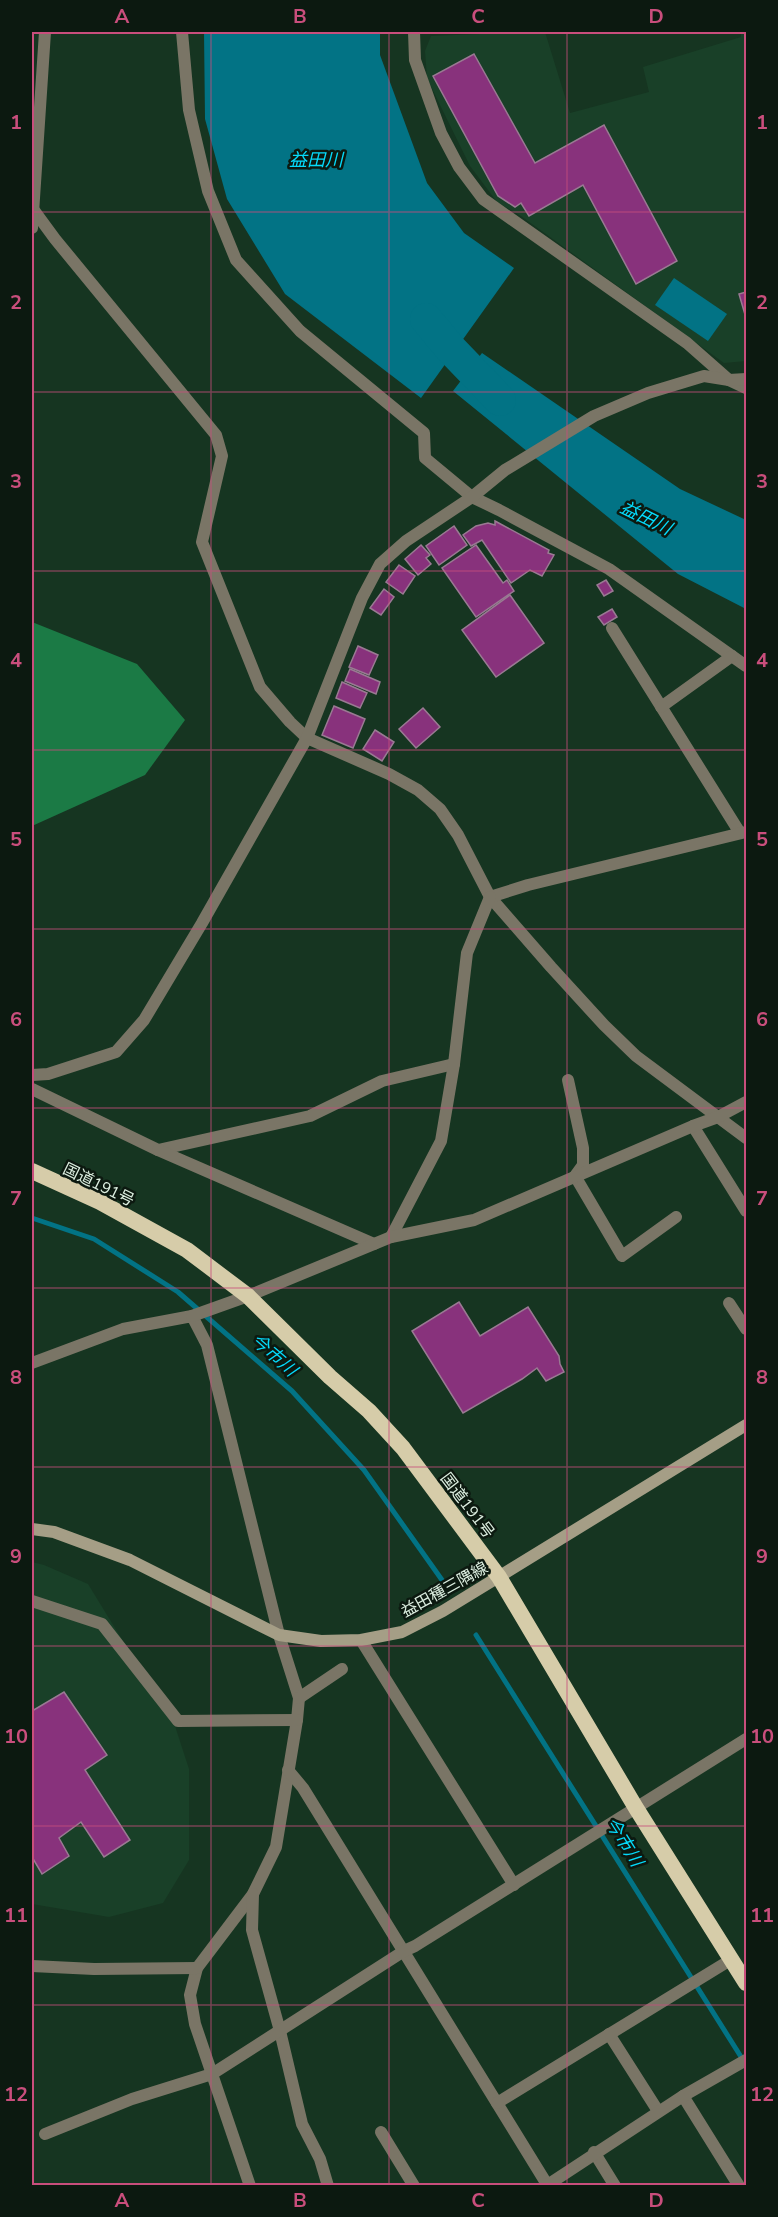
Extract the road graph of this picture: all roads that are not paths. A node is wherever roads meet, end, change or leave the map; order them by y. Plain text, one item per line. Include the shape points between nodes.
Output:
1 (45, 32) edge
2 (182, 32) edge
3 (414, 32) edge
4 (33, 208) junction
5 (32, 228) edge
6 (747, 379) edge
7 (729, 380) junction
8 (747, 388) edge
9 (472, 497) junction
10 (612, 628) dead end
11 (732, 656) junction
12 (747, 666) edge
13 (661, 707) junction
14 (307, 738) junction
15 (743, 832) edge
16 (490, 897) junction
17 (454, 1064) junction
18 (32, 1075) edge
19 (568, 1080) dead end
20 (32, 1089) edge
21 (747, 1102) edge
22 (718, 1117) junction
23 (693, 1126) junction
24 (747, 1138) edge
25 (158, 1150) junction
26 (32, 1171) edge
27 (575, 1176) junction
28 (747, 1211) edge
29 (676, 1217) dead end
30 (391, 1237) junction
31 (374, 1244) junction
32 (248, 1296) junction
33 (729, 1303) dead end
34 (192, 1317) junction
35 (747, 1329) edge
36 (32, 1363) edge
37 (747, 1425) edge
38 (32, 1529) edge
39 (499, 1577) junction
40 (32, 1601) edge
41 (279, 1635) junction
42 (361, 1640) junction
43 (342, 1669) dead end
44 (298, 1698) junction
45 (297, 1720) junction
46 (747, 1738) edge
47 (288, 1770) junction
48 (636, 1808) junction
49 (514, 1885) junction
50 (253, 1894) junction
51 (404, 1951) junction
52 (732, 1959) junction
53 (32, 1966) edge
54 (197, 1968) junction
55 (747, 1983) edge
56 (280, 2031) junction
57 (609, 2034) junction
58 (747, 2060) edge
59 (212, 2074) junction
60 (682, 2096) junction
61 (497, 2103) junction
62 (658, 2111) junction
63 (381, 2132) dead end
64 (45, 2134) dead end
65 (594, 2152) junction
66 (547, 2185) edge
67 (250, 2186) edge
68 (328, 2186) edge
69 (414, 2186) edge
70 (615, 2186) edge
71 (739, 2186) edge

1 - 4 street
2 - 9 street via 189,110 208,191 236,260 300,331 424,433 425,458
3 - 7 street via 415,60 441,133 459,167 483,199 687,344
4 - 5 street
4 - 14 street via 216,435 222,456 202,542 260,687
6 - 7 street
7 - 8 street
7 - 9 street via 704,376 648,393 594,416 505,470
9 - 11 street via 609,569
9 - 14 street via 405,541 380,564 362,598
10 - 13 street
11 - 12 street
11 - 13 street
13 - 15 street
14 - 16 street via 389,774 418,790 440,809
14 - 18 street via 144,1020 116,1052 48,1074
15 - 16 street
16 - 17 street via 467,953
16 - 22 street via 550,967 636,1056
17 - 25 street via 382,1081 310,1116
17 - 30 street via 441,1141
19 - 27 street via 583,1148 583,1165
20 - 25 street
21 - 22 street
22 - 23 street
22 - 24 street
23 - 27 street
23 - 28 street
25 - 31 street
26 - 32 highway, 国道191号 via 100,1202 187,1250
27 - 29 street via 622,1256
27 - 30 street via 474,1220
30 - 31 street
31 - 32 street
32 - 34 street
32 - 39 highway, 国道191号 via 403,1448
33 - 35 street
34 - 36 street via 123,1329
34 - 41 street via 207,1345
37 - 39 main road, 益田種三隅線
38 - 41 main road, 益田種三隅線 via 54,1532 130,1560
39 - 42 main road, 益田種三隅線 via 402,1632
39 - 48 highway, 国道191号
40 - 45 street via 102,1624 178,1721
41 - 42 main road, 益田種三隅線 via 321,1641
41 - 44 street
42 - 49 street
43 - 44 street
44 - 45 street
45 - 47 street
46 - 48 street
47 - 50 street via 276,1847
47 - 51 street
48 - 49 street
48 - 52 highway, 国道191号
49 - 51 street
50 - 54 street
50 - 56 street via 252,1930
51 - 56 street
51 - 61 street
52 - 55 highway, 国道191号
52 - 57 street
53 - 54 street
54 - 59 street via 190,1995 195,2025
56 - 59 street
56 - 68 street via 302,2124 320,2159
57 - 61 street
57 - 62 street
58 - 60 street
59 - 64 street via 132,2099
59 - 67 street
60 - 62 street
60 - 71 street
61 - 66 street
62 - 65 street
63 - 69 street
65 - 66 street
65 - 70 street

